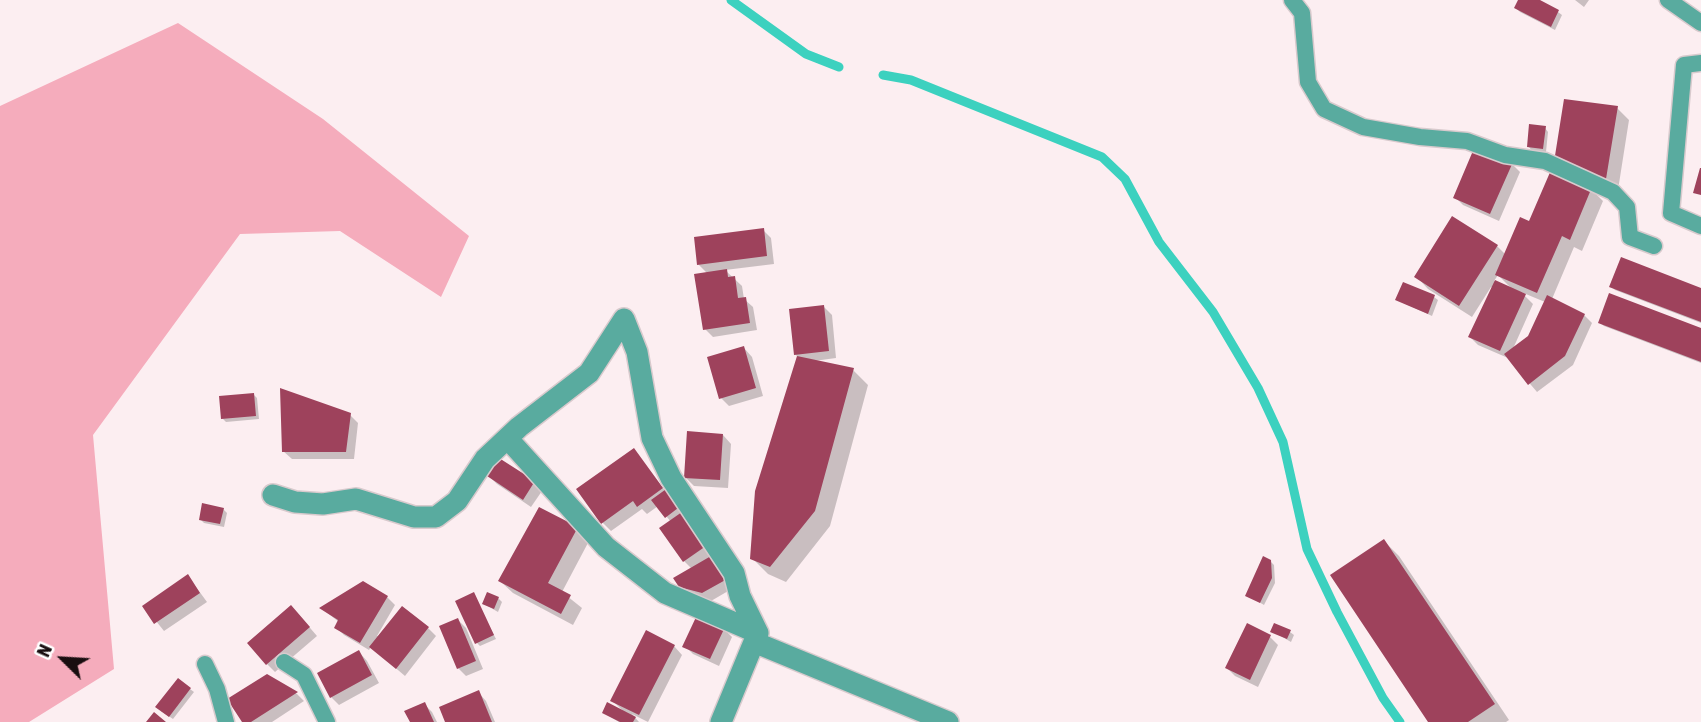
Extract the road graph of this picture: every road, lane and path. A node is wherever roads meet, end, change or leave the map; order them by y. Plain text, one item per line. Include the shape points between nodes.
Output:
1 (1292, 0) edge
2 (1668, 0) edge
3 (1701, 23) edge
4 (1701, 63) edge
5 (1701, 226) edge
6 (1654, 246) dead end
7 (508, 439) junction
8 (273, 495) dead end
9 (284, 662) dead end
10 (205, 664) dead end
11 (226, 722) edge
12 (327, 722) edge
13 (721, 722) edge
14 (948, 722) edge

1 - 6 lane via 1302,12 1308,82 1324,109 1363,127 1467,141 1505,155 1545,161 1613,192 1627,207 1630,237
2 - 3 lane
4 - 5 lane via 1684,65 1671,213
7 - 7 street via 589,373 624,319 637,352 652,438 671,478 734,573 758,633 665,593 606,547
7 - 8 street via 485,459 457,501 436,517 414,517 356,499 323,504
9 - 12 lane via 304,675
10 - 11 lane
13 - 14 street via 754,642

